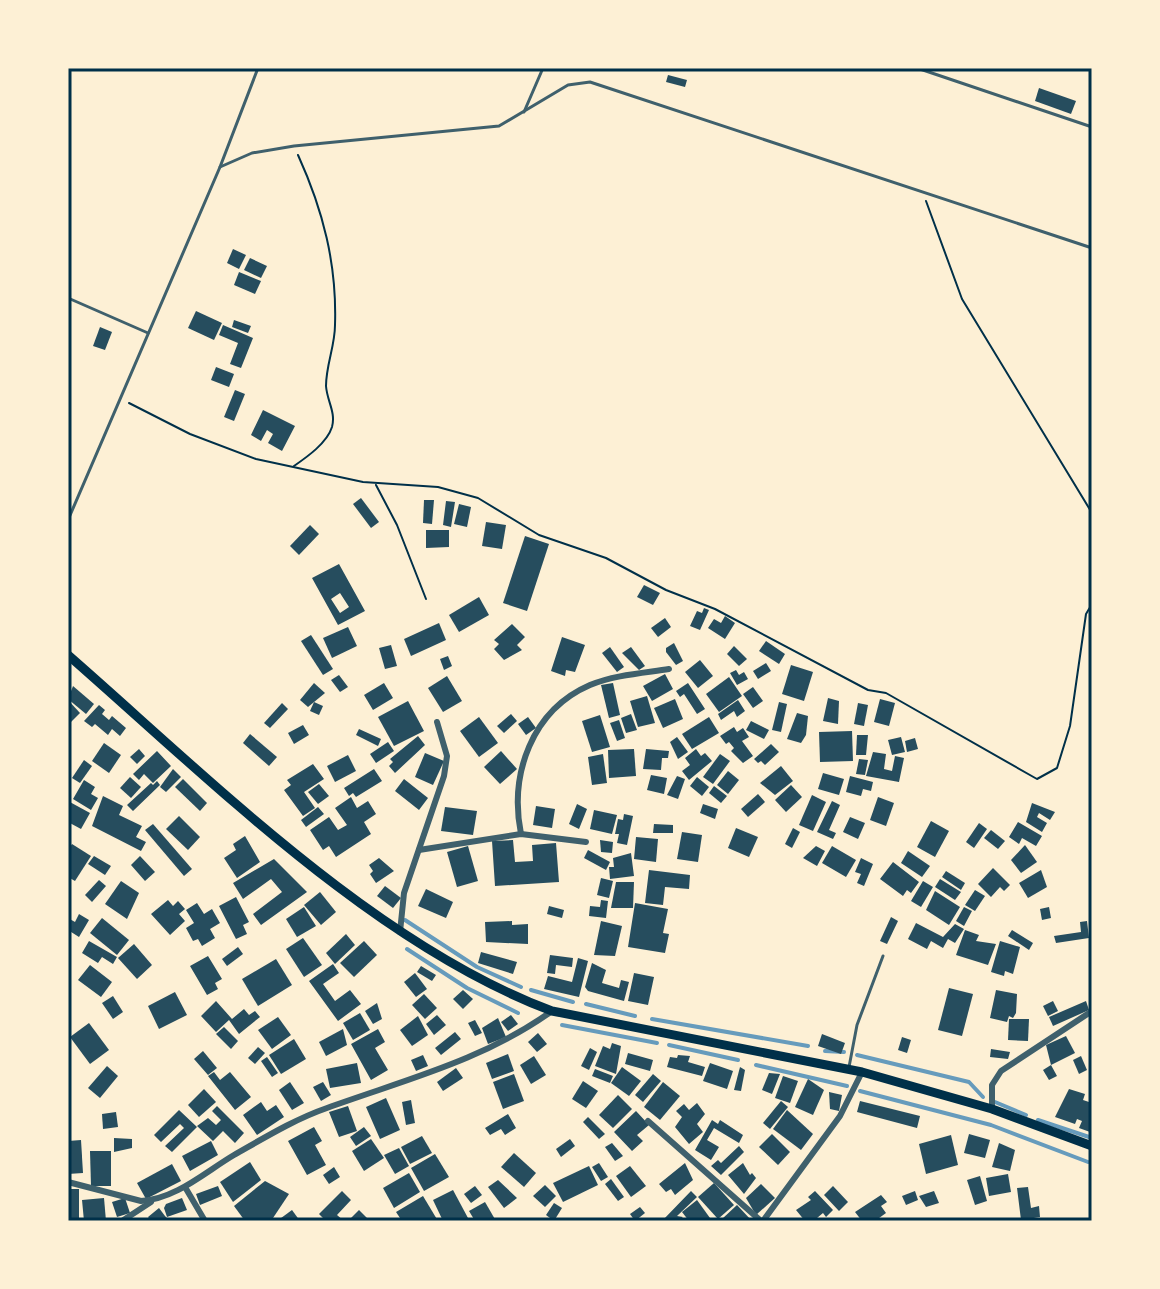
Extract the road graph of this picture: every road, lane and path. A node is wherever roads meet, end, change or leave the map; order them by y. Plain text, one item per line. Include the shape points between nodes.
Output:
1 (258, 68) edge
2 (543, 68) edge
3 (917, 68) edge
4 (523, 114) junction
5 (1092, 127) edge
6 (294, 146) junction
7 (220, 167) junction
8 (922, 190) junction
9 (1092, 248) edge
10 (68, 298) edge
11 (148, 333) junction
12 (120, 398) junction
13 (294, 466) junction
14 (376, 484) junction
15 (1092, 513) edge
16 (68, 520) edge
17 (426, 599) dead end
18 (1092, 604) edge
19 (68, 655) edge
20 (669, 669) dead end
21 (437, 722) dead end
22 (521, 834) junction
23 (586, 842) dead end
24 (419, 850) junction
25 (400, 932) junction
26 (883, 956) dead end
27 (552, 1011) junction
28 (1092, 1011) edge
29 (849, 1069) junction
30 (862, 1072) junction
31 (992, 1109) junction
32 (648, 1121) dead end
33 (1092, 1146) edge
34 (68, 1182) edge
35 (185, 1187) junction
36 (153, 1200) junction
37 (122, 1221) edge
38 (205, 1221) edge
39 (762, 1221) edge

1 - 7 lane
2 - 4 lane
3 - 5 lane
4 - 6 lane via 499,126
4 - 8 lane via 568,85 590,82
6 - 7 lane via 252,153
6 - 13 path via 331,245 336,326 326,388 334,414 331,431
7 - 11 lane
8 - 9 lane
8 - 15 path via 962,299
10 - 11 lane
11 - 12 lane
12 - 13 path via 190,434 256,459
12 - 16 lane
13 - 14 path
14 - 17 path
14 - 18 path via 417,484 478,498 539,535 606,558 868,690 886,693 1037,779 1057,768
19 - 25 main road via 264,826
20 - 22 street via 589,686 545,715 524,759 516,799
21 - 24 street via 447,756
22 - 23 street
22 - 24 street
24 - 25 street via 404,893
25 - 27 main road via 504,993
26 - 29 lane via 857,1025
27 - 29 main road
27 - 35 street via 438,1072 286,1126
28 - 31 street via 1001,1071 992,1085
29 - 30 main road
30 - 31 main road
30 - 39 street via 840,1116
31 - 33 main road
32 - 39 street
34 - 36 street
35 - 36 street
35 - 38 street
36 - 37 street

